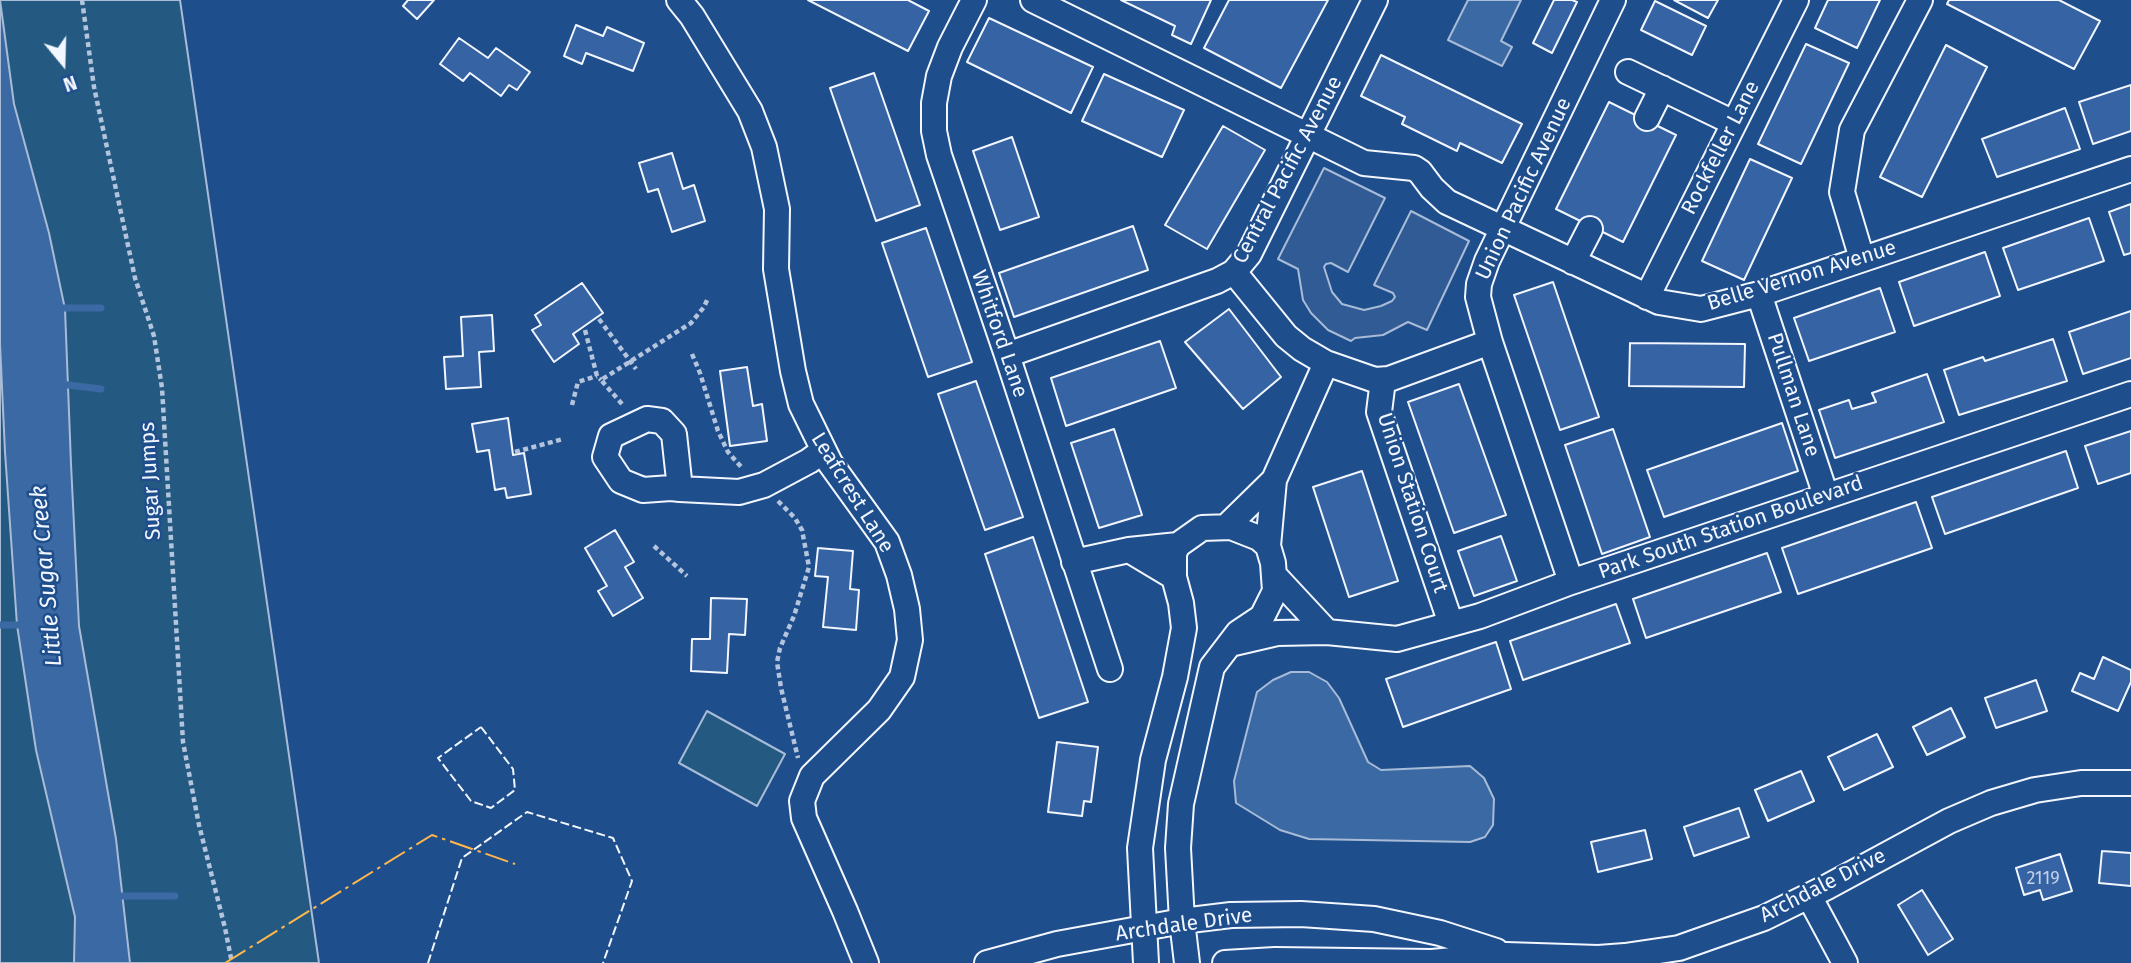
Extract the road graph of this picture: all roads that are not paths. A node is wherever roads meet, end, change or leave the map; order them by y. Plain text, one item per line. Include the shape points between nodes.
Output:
1 (679, 0) edge
2 (974, 0) edge
3 (1375, 0) edge
4 (1613, 0) edge
5 (1796, 0) edge
6 (1920, 0) edge
7 (1048, 3) edge
8 (1628, 72) dead end
9 (1662, 88) junction
10 (1647, 118) dead end
11 (1734, 123) junction
12 (1308, 135) junction
13 (2131, 169) edge
14 (1503, 228) junction
15 (1590, 229) dead end
16 (1861, 259) junction
17 (1573, 262) junction
18 (1234, 272) junction
19 (1759, 294) junction
20 (1647, 297) junction
21 (1490, 342) junction
22 (1007, 355) junction
23 (1326, 363) junction
24 (1382, 380) junction
25 (2131, 394) edge
26 (823, 451) junction
27 (1274, 480) junction
28 (680, 489) dead end
29 (1826, 496) junction
30 (1226, 527) junction
31 (1178, 545) junction
32 (1268, 546) junction
33 (1129, 550) junction
34 (1074, 562) junction
35 (1274, 575) junction
36 (1174, 576) junction
37 (1571, 582) junction
38 (1451, 624) junction
39 (1327, 632) junction
40 (1230, 643) junction
41 (1110, 669) dead end
42 (1153, 760) junction
43 (1190, 768) junction
44 (2131, 782) edge
45 (1809, 896) junction
46 (1182, 921) junction
47 (1143, 928) junction
48 (1505, 959) edge
49 (866, 963) edge
50 (986, 963) edge
51 (1146, 963) edge
52 (1187, 963) edge
53 (1225, 963) edge
54 (1845, 963) edge

1 - 26 street, Leafcrest Lane via 750,111 764,147 777,209 776,269 793,371 801,404
2 - 22 street, Whitford Lane via 939,76 934,131
3 - 12 street, Central Pacific Avenue
4 - 14 street, Union Pacific Avenue
5 - 11 street, Rockfeller Lane
6 - 16 street via 1852,130 1842,192
7 - 12 street
8 - 9 street
9 - 10 street
9 - 11 street
11 - 20 street, Rockfeller Lane
12 - 14 street, Belle Vernon Avenue via 1364,163 1414,168 1447,202
12 - 18 street, Central Pacific Avenue via 1249,254
13 - 16 street, Belle Vernon Avenue
14 - 17 street, Belle Vernon Avenue
14 - 21 street, Union Pacific Avenue via 1479,284
15 - 17 street
16 - 19 street, Belle Vernon Avenue
17 - 20 street, Belle Vernon Avenue
18 - 22 street, Central Pacific Avenue
18 - 23 street via 1286,336
19 - 20 street, Belle Vernon Avenue via 1701,309
19 - 29 street, Pullman Lane
21 - 24 street
21 - 37 street, Union Pacific Avenue
22 - 34 street, Whitford Lane
23 - 24 street
23 - 27 street
24 - 38 street, Union Station Court via 1379,412
25 - 29 street, Park South Station Boulevard
26 - 28 street via 764,485 738,492
26 - 49 street, Leafcrest Lane via 887,542 907,610 910,640 902,677 879,710 812,776 802,801 804,818
27 - 30 street
27 - 32 street
29 - 37 street, Park South Station Boulevard
30 - 31 street via 1202,528
30 - 32 street via 1259,537
31 - 33 street
31 - 36 street
32 - 35 street
33 - 34 street
33 - 36 street
34 - 41 street, Whitford Lane
35 - 39 street
35 - 40 street via 1275,591 1262,617
36 - 42 street via 1184,628
37 - 38 street, Park South Station Boulevard
38 - 39 street, Park South Station Boulevard via 1397,639
39 - 40 street, Park South Station Boulevard via 1277,633
40 - 43 street via 1212,667
42 - 43 street
42 - 47 street via 1140,848
43 - 46 street via 1181,804 1178,848
44 - 45 street, Archdale Drive via 2081,783 1991,803
45 - 48 street, Archdale Drive via 1764,918 1679,947 1598,958
45 - 54 street
46 - 47 street, Archdale Drive
46 - 48 street, Archdale Drive via 1301,914 1374,919 1440,933
46 - 52 street
47 - 50 street, Archdale Drive
47 - 51 street
48 - 53 street, Archdale Drive

